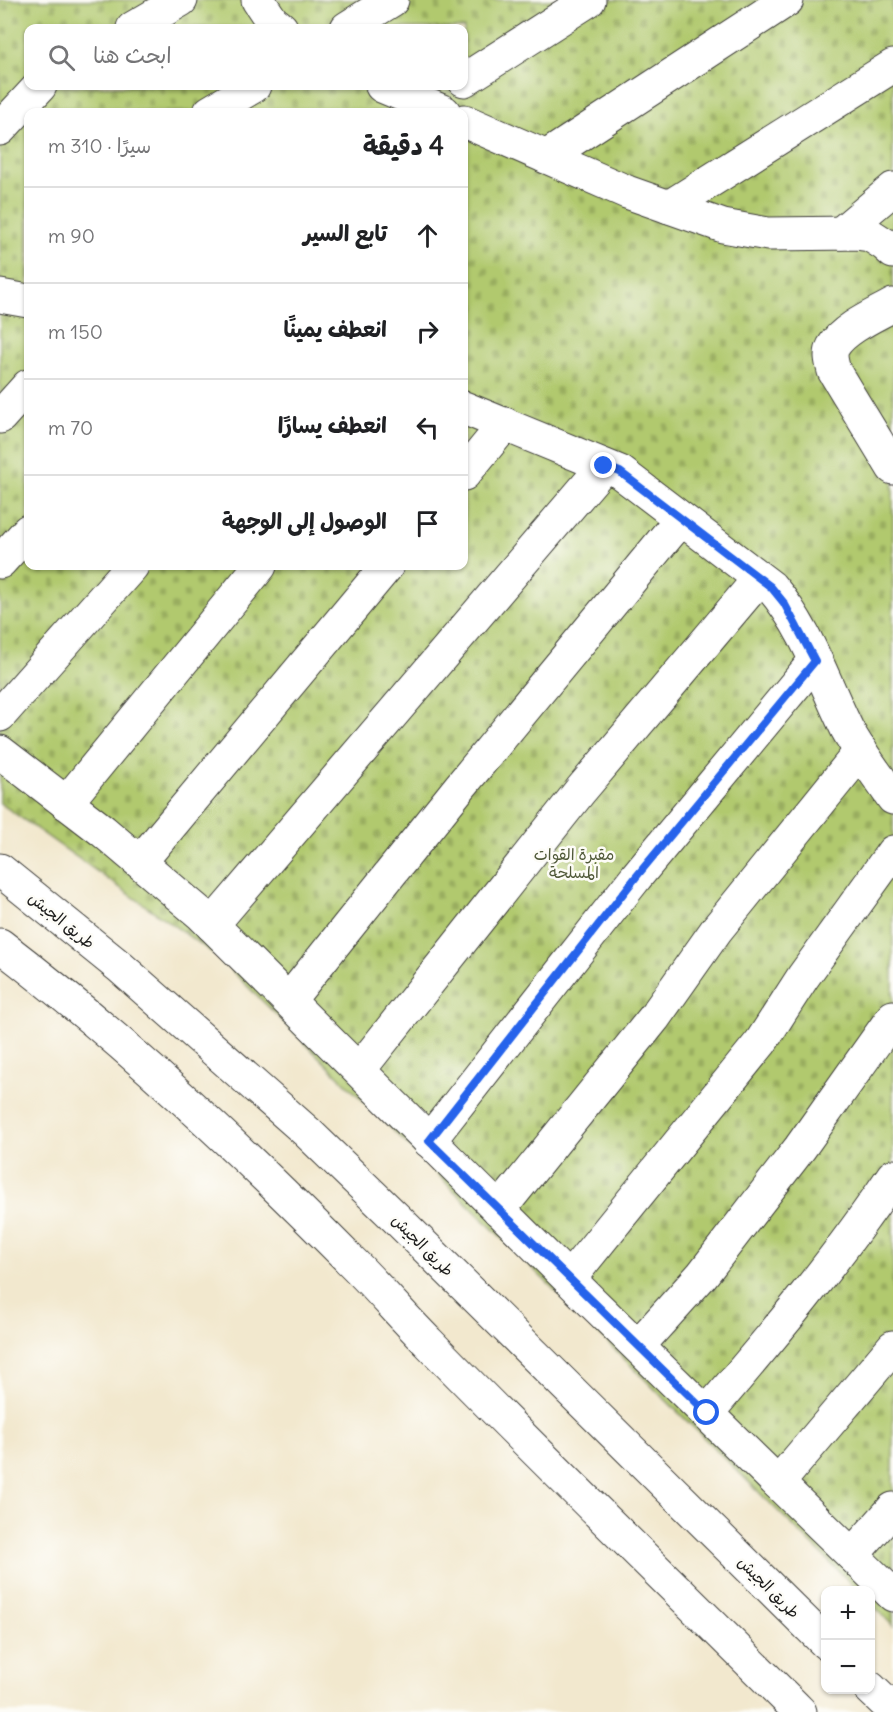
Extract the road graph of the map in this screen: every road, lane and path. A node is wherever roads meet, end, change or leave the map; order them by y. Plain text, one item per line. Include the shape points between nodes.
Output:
1 (181, 0) edge
2 (258, 0) edge
3 (392, 0) edge
4 (589, 0) edge
5 (788, 0) edge
6 (140, 24) edge
7 (276, 24) edge
8 (353, 24) edge
9 (893, 66) edge
10 (468, 77) edge
11 (36, 90) edge
12 (247, 90) edge
13 (390, 90) edge
14 (452, 90) edge
15 (217, 108) edge
16 (433, 108) edge
17 (436, 108) edge
18 (468, 123) edge
19 (0, 130) edge
20 (24, 138) edge
21 (546, 157) junction
22 (893, 189) edge
23 (669, 207) junction
24 (841, 233) junction
25 (893, 252) edge
26 (0, 296) edge
27 (24, 300) edge
28 (893, 305) edge
29 (24, 390) edge
30 (468, 410) edge
31 (0, 417) edge
32 (505, 424) junction
33 (887, 446) edge
34 (604, 466) junction
35 (468, 469) edge
36 (681, 519) junction
37 (24, 535) edge
38 (0, 562) edge
39 (128, 570) edge
40 (257, 570) edge
41 (384, 570) edge
42 (759, 579) junction
43 (815, 661) junction
44 (0, 715) edge
45 (861, 751) junction
46 (0, 752) edge
47 (893, 798) edge
48 (66, 803) junction
49 (893, 852) edge
50 (140, 862) junction
51 (0, 870) edge
52 (212, 925) junction
53 (0, 945) edge
54 (289, 1000) junction
55 (893, 1017) edge
56 (359, 1070) junction
57 (429, 1141) junction
58 (893, 1176) edge
59 (499, 1210) junction
60 (569, 1279) junction
61 (638, 1346) junction
62 (893, 1347) edge
63 (707, 1413) junction
64 (778, 1483) junction
65 (893, 1509) edge
66 (852, 1555) junction
67 (893, 1595) edge
68 (822, 1640) edge
69 (875, 1693) edge
70 (893, 1710) edge
71 (801, 1712) edge

1 - 6 main road
2 - 7 main road
3 - 8 main road
4 - 10 main road
5 - 21 main road
9 - 23 main road
11 - 19 main road
12 - 15 main road
13 - 16 main road
14 - 17 main road
18 - 21 main road
19 - 20 main road
21 - 23 main road
22 - 24 main road
23 - 24 main road via 723,226 768,234
24 - 25 main road via 870,235
26 - 27 main road
28 - 33 main road via 850,329 833,347 830,358 834,371
29 - 31 main road
30 - 32 main road
32 - 34 main road
32 - 35 main road
34 - 36 main road via 620,472
34 - 52 main road
36 - 42 main road
36 - 54 main road
37 - 38 main road
39 - 44 main road
40 - 48 main road
41 - 50 main road
42 - 43 main road via 784,603
42 - 56 main road via 581,790
43 - 45 main road
43 - 57 main road via 636,877
45 - 47 main road
45 - 59 main road
46 - 48 main road
48 - 50 main road
49 - 60 main road via 803,976 761,1042
50 - 52 main road
51 - 68 main road, طريق الجيش via 120,967 307,1132
52 - 54 main road
53 - 71 main road via 112,1037 271,1181
54 - 56 main road
55 - 61 main road via 800,1148 702,1275
56 - 57 main road
57 - 59 main road
58 - 63 main road via 790,1315
59 - 60 main road
60 - 61 main road
61 - 63 main road
62 - 64 main road
63 - 64 main road
64 - 66 main road
65 - 66 main road
66 - 67 main road
69 - 70 main road

